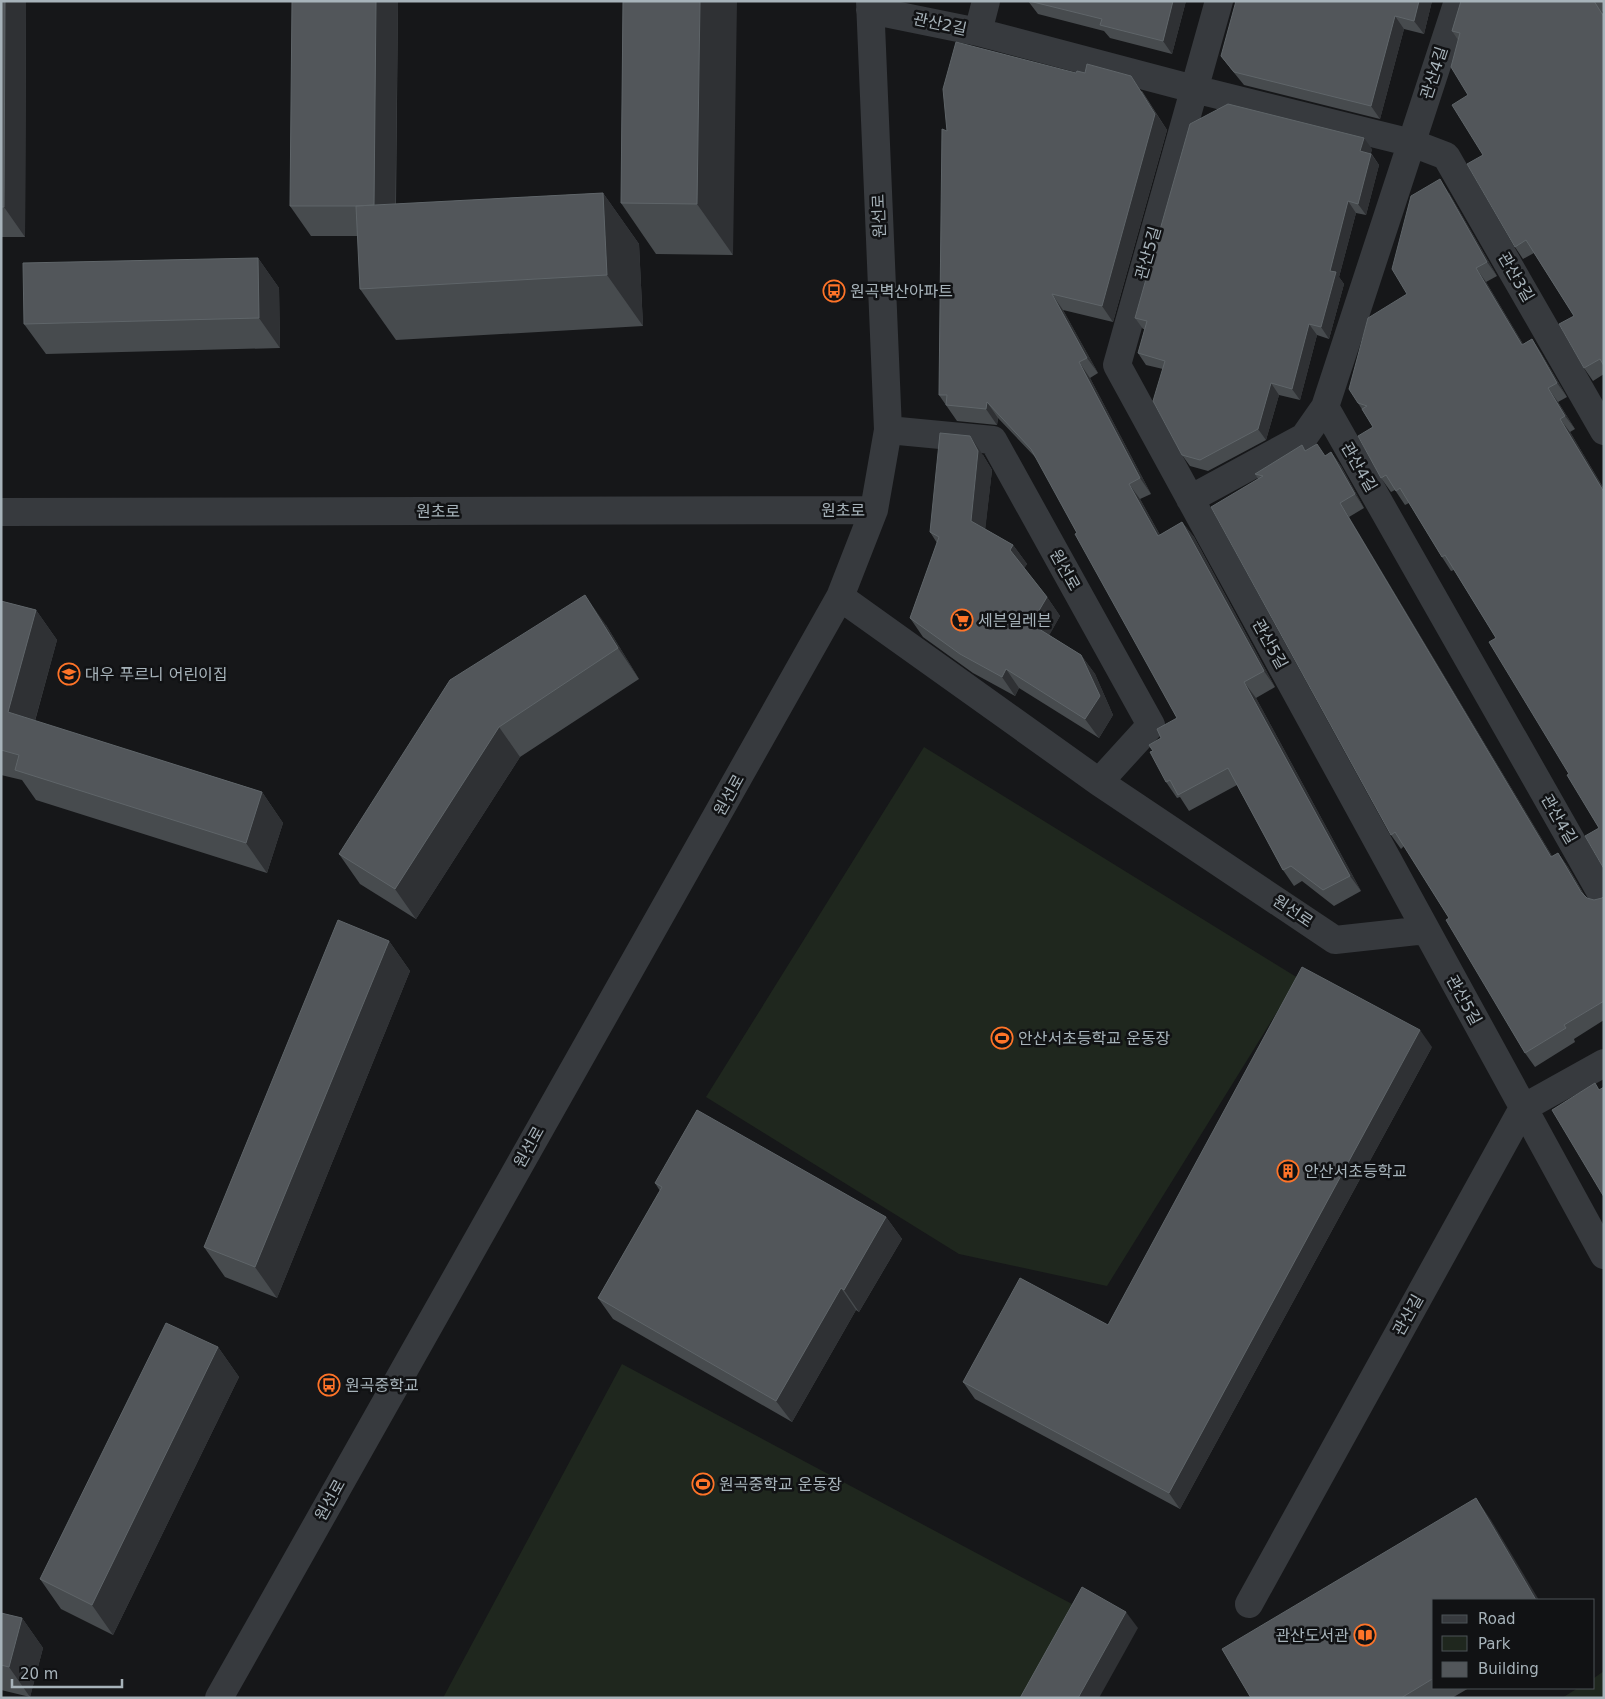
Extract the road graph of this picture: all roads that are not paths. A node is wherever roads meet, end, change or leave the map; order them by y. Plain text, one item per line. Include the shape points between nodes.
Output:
1 (986, 1) edge
2 (1218, 1) edge
3 (1458, 1) edge
4 (870, 5) edge
5 (978, 32) junction
6 (1194, 89) junction
7 (1412, 143) junction
8 (1325, 408) junction
9 (888, 430) junction
10 (1604, 431) edge
11 (1190, 499) junction
12 (874, 510) junction
13 (1, 512) edge
14 (840, 597) junction
15 (1099, 782) junction
16 (1604, 898) edge
17 (1426, 930) junction
18 (1604, 1063) edge
19 (1523, 1108) junction
20 (1604, 1255) edge
21 (1249, 1604) dead end
22 (219, 1698) edge

1 - 5 street, 관산2길
2 - 6 street, 관산5길
3 - 7 street, 관산4길
4 - 5 street, 관산2길
4 - 9 street, 원선로
5 - 6 street, 관산3길
6 - 7 street, 관산3길
6 - 11 street, 관산5길 via 1117,365
7 - 8 street, 관산4길
7 - 10 street, 관산3길 via 1446,156
8 - 11 street via 1304,437
8 - 16 street, 관산4길
9 - 12 street, 원선로
9 - 15 street, 원선로 via 993,440 1151,725
11 - 17 street, 관산5길
12 - 13 street, 원초로
12 - 14 street, 원선로
14 - 15 street, 원선로
14 - 22 street, 원선로
15 - 17 street, 원선로 via 1335,940
17 - 19 street, 관산5길
18 - 19 street
19 - 20 street, 관산5길
19 - 21 street, 관산길

